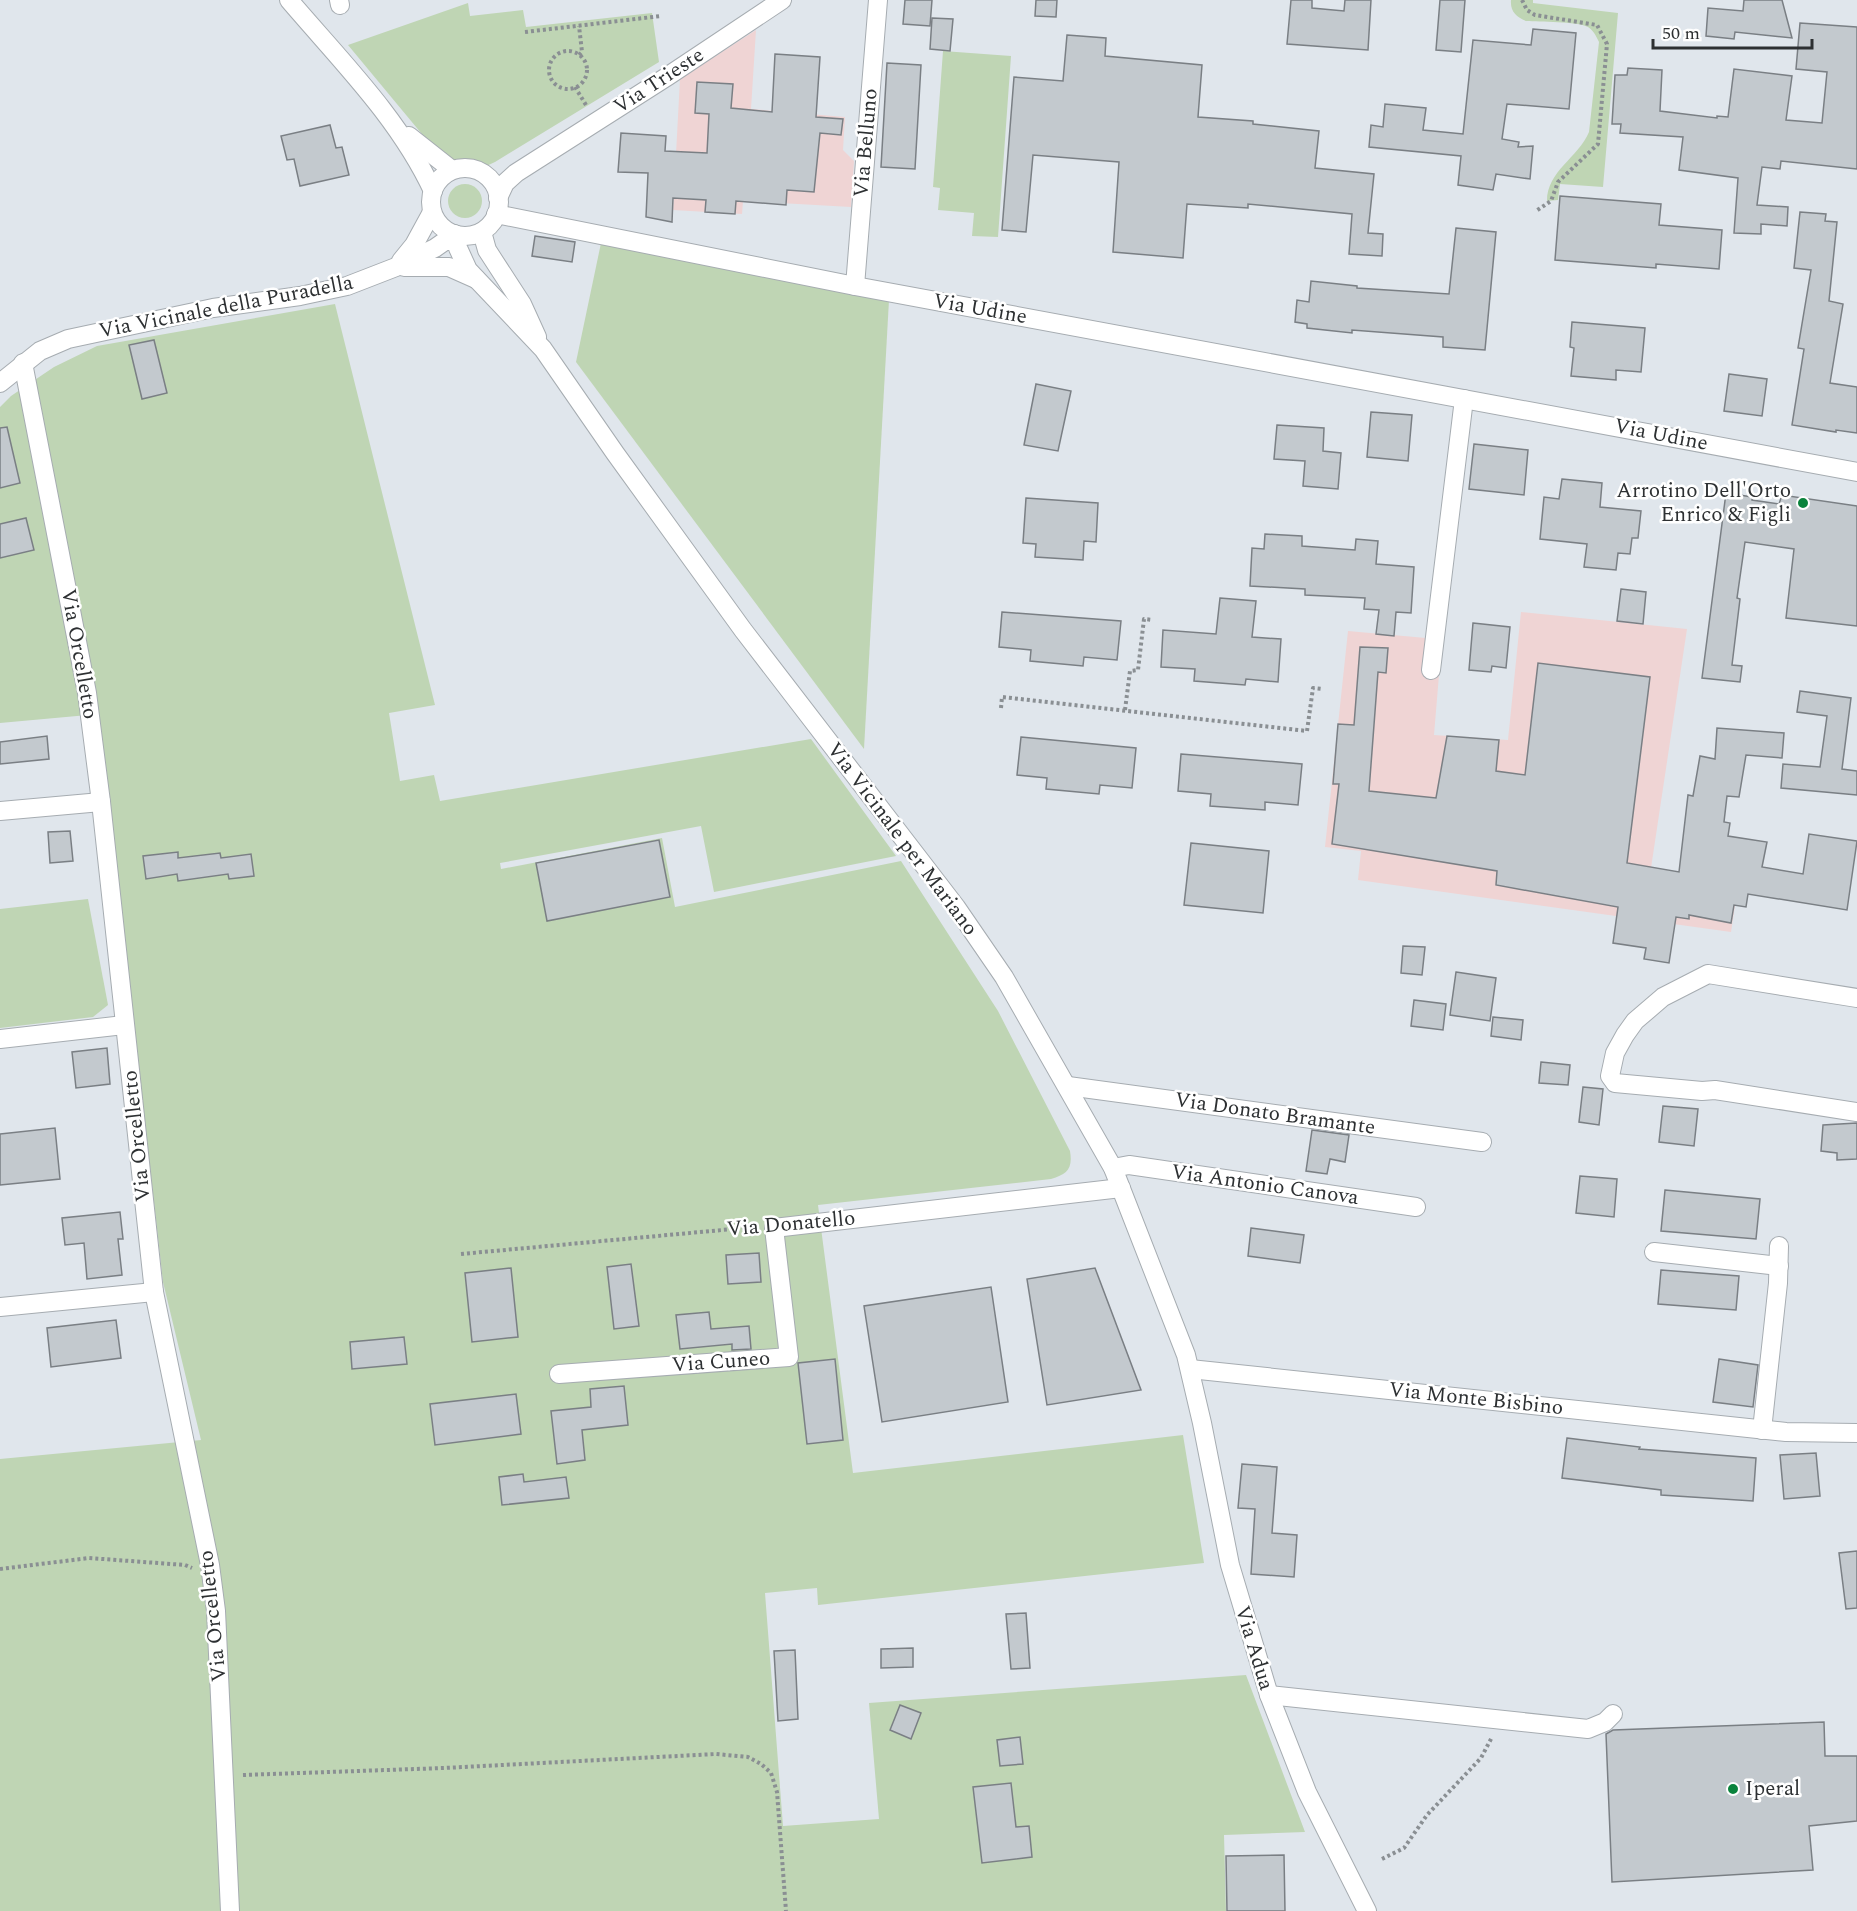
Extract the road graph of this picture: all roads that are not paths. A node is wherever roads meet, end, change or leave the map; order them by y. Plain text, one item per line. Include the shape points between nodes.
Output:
1 (289, 0) edge
2 (782, 0) edge
3 (878, 0) edge
4 (396, 126) junction
5 (536, 161) junction
6 (452, 171) junction
7 (483, 173) junction
8 (432, 191) junction
9 (497, 206) junction
10 (432, 212) junction
11 (482, 232) junction
12 (455, 234) junction
13 (396, 267) junction
14 (498, 267) junction
15 (476, 279) junction
16 (855, 286) junction
17 (543, 349) junction
18 (23, 363) junction
19 (0, 383) edge
20 (1464, 399) junction
21 (1857, 472) edge
22 (1431, 670) dead end
23 (101, 802) junction
24 (0, 811) edge
25 (1857, 998) edge
26 (124, 1025) junction
27 (0, 1039) edge
28 (1068, 1086) junction
29 (1857, 1112) edge
30 (1482, 1142) dead end
31 (1113, 1168) junction
32 (1121, 1188) junction
33 (1416, 1207) dead end
34 (774, 1228) joint
35 (1779, 1246) dead end
36 (1654, 1252) dead end
37 (1779, 1266) junction
38 (154, 1292) junction
39 (0, 1307) edge
40 (1190, 1369) junction
41 (559, 1374) dead end
42 (1762, 1430) junction
43 (1857, 1434) edge
44 (1269, 1695) junction
45 (1613, 1714) dead end
46 (230, 1911) edge
47 (1367, 1911) edge

1 - 4 street
2 - 5 street, Via Trieste
3 - 16 street, Via Belluno
4 - 6 street
4 - 8 street
5 - 7 street, Via Trieste
5 - 9 street, Via Trieste via 505,183
6 - 7 street via 462,168
6 - 8 street
7 - 9 street via 496,189
8 - 10 street
9 - 11 street
9 - 16 street, Via Udine
10 - 12 street via 441,226
10 - 13 street via 414,245
11 - 12 street
11 - 14 street
12 - 13 street, Via Vicinale della Puradella
12 - 15 street via 461,255
13 - 15 street via 449,267
13 - 18 street, Via Vicinale della Puradella via 347,286 213,308 75,337 50,346
14 - 15 street
14 - 17 street via 522,304
15 - 17 street
16 - 20 street, Via Udine
17 - 28 street, Via Vicinale per Mariano via 743,630 956,907 1004,977
18 - 19 street, Via Vicinale della Puradella
18 - 23 street, Via Orcelletto via 87,693
20 - 21 street, Via Udine
20 - 22 street
23 - 24 street
23 - 26 street, Via Orcelletto
25 - 29 street via 1708,975 1663,997 1635,1021 1615,1053 1610,1076 1615,1083 1715,1090
26 - 27 street
26 - 38 street, Via Orcelletto
28 - 30 street, Via Donato Bramante
28 - 31 street, Via Vicinale per Mariano
31 - 32 street, Via Vicinale per Mariano
31 - 33 street, Via Antonio Canova via 1129,1165
32 - 34 street, Via Donatello
32 - 40 street, Via Vicinale per Mariano
34 - 41 street, Via Cuneo via 789,1357
35 - 37 street
36 - 37 street
37 - 42 street
38 - 39 street
38 - 46 street, Via Orcelletto via 211,1578 219,1643
40 - 42 street, Via Monte Bisbino
40 - 44 street, Via Adua via 1230,1565
42 - 43 street, Via Monte Bisbino
44 - 45 street via 1588,1729
44 - 47 street, Via Adua via 1307,1792

